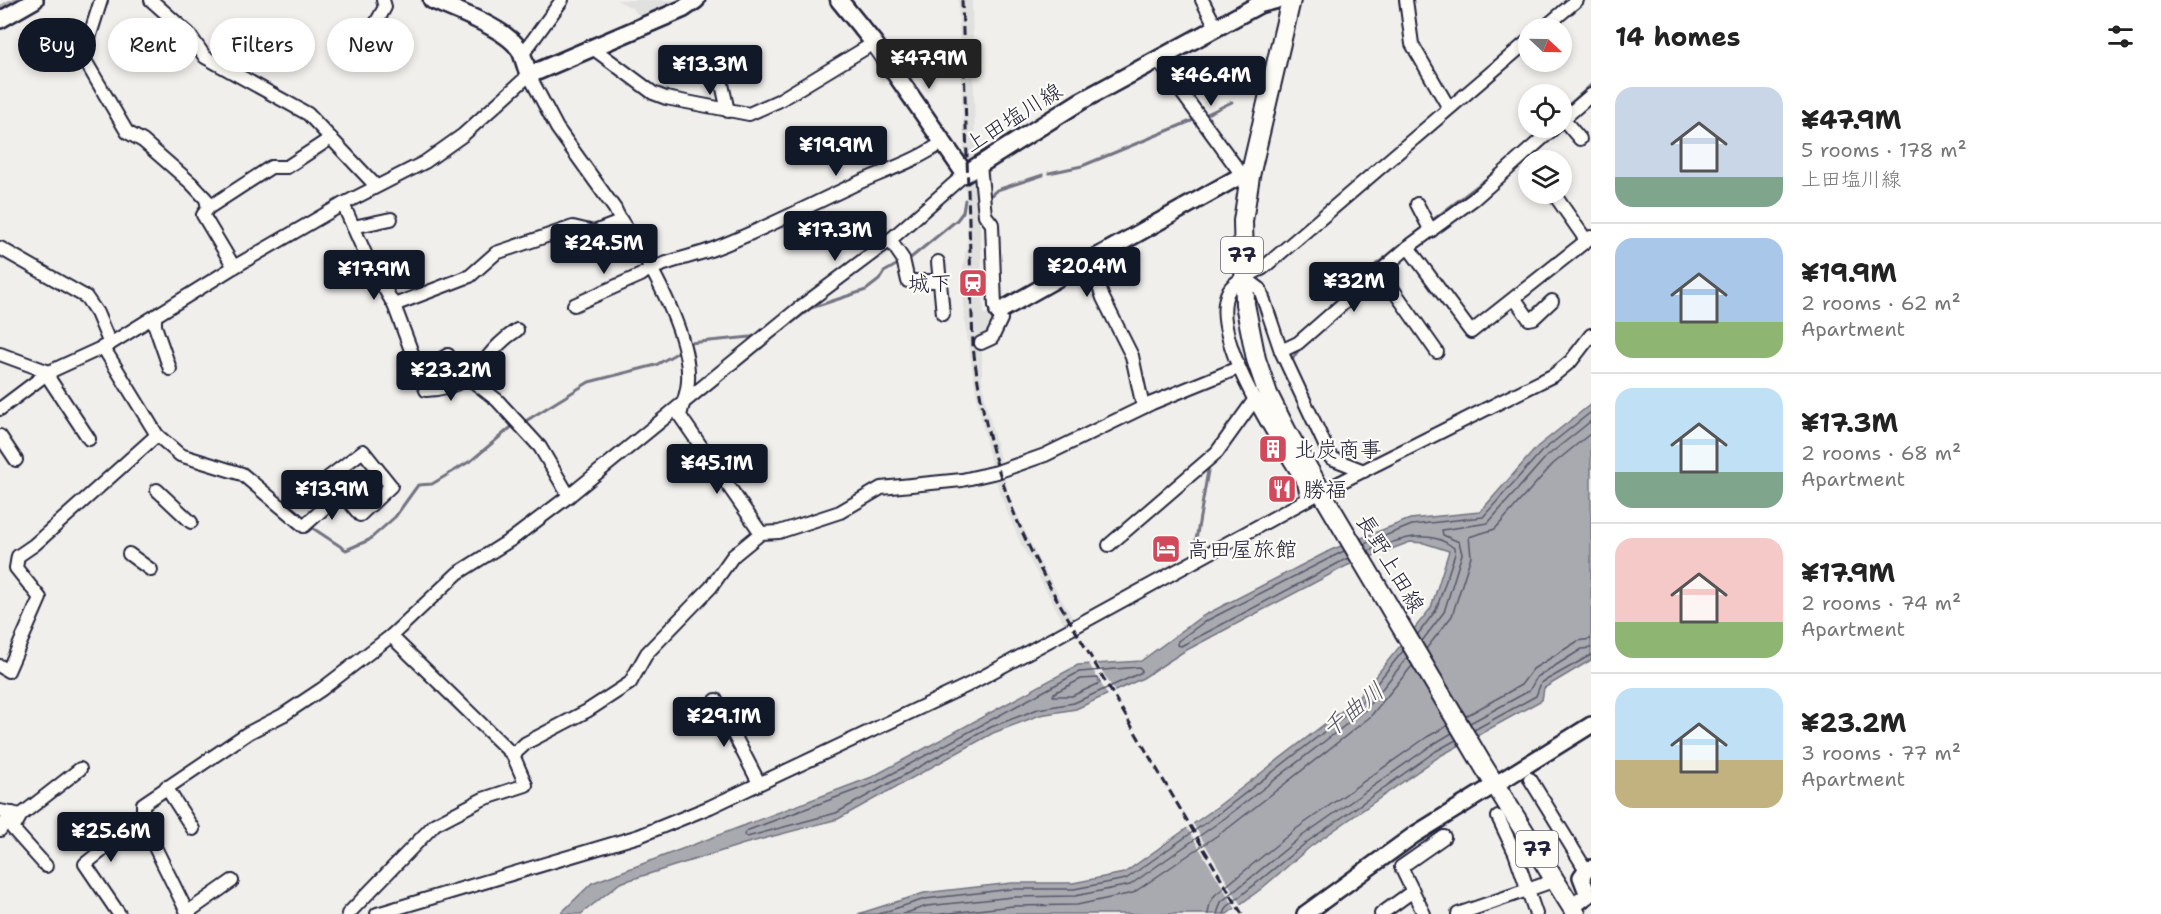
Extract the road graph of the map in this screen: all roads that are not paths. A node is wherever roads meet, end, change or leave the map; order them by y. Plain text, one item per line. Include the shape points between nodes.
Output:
1 (35, 0) edge
2 (101, 0) edge
3 (151, 0) edge
4 (383, 0) edge
5 (432, 0) edge
6 (562, 0) edge
7 (696, 0) edge
8 (839, 0) edge
9 (1202, 0) edge
10 (1276, 0) edge
11 (1291, 0) edge
12 (1406, 0) edge
13 (1577, 0) edge
14 (457, 6) edge
15 (379, 18) edge
16 (1556, 18) edge
17 (0, 20) edge
18 (1216, 27) junction
19 (874, 43) junction
20 (594, 49) junction
21 (1518, 49) edge
22 (522, 55) junction
23 (1158, 60) junction
24 (529, 75) junction
25 (720, 75) dead end
26 (1591, 95) edge
27 (1449, 108) junction
28 (728, 111) junction
29 (1572, 111) edge
30 (1572, 133) edge
31 (331, 138) junction
32 (1545, 138) edge
33 (1580, 139) dead end
34 (944, 141) junction
35 (1535, 150) edge
36 (980, 165) junction
37 (1518, 167) edge
38 (965, 174) junction
39 (1246, 176) junction
40 (376, 186) junction
41 (343, 204) junction
42 (1417, 204) dead end
43 (1562, 204) edge
44 (208, 208) junction
45 (391, 219) dead end
46 (620, 222) junction
47 (353, 227) junction
48 (1431, 231) junction
49 (1589, 239) edge
50 (890, 240) junction
51 (1408, 247) junction
52 (0, 249) edge
53 (938, 262) dead end
54 (1090, 262) junction
55 (234, 267) junction
56 (650, 267) junction
57 (1380, 271) junction
58 (1244, 278) junction
59 (940, 281) junction
60 (1515, 299) junction
61 (1552, 301) dead end
62 (394, 305) junction
63 (574, 305) dead end
64 (998, 312) junction
65 (943, 314) dead end
66 (155, 316) junction
67 (517, 330) dead end
68 (1591, 335) edge
69 (981, 344) dead end
70 (106, 346) junction
71 (1281, 351) junction
72 (1437, 352) dead end
73 (0, 354) edge
74 (448, 355) dead end
75 (1238, 368) junction
76 (170, 369) dead end
77 (50, 372) junction
78 (419, 372) junction
79 (470, 379) junction
80 (1255, 399) junction
81 (683, 404) junction
82 (1143, 407) junction
83 (0, 409) edge
84 (157, 435) junction
85 (0, 436) edge
86 (89, 439) dead end
87 (16, 460) dead end
88 (1364, 471) junction
89 (157, 490) dead end
90 (341, 493) junction
91 (569, 496) junction
92 (1318, 496) junction
93 (191, 522) dead end
94 (761, 533) junction
95 (1109, 545) dead end
96 (129, 554) dead end
97 (150, 570) dead end
98 (391, 636) junction
99 (0, 666) edge
100 (716, 700) dead end
101 (1591, 725) edge
102 (513, 755) junction
103 (80, 769) dead end
104 (1530, 779) dead end
105 (759, 783) junction
106 (1497, 786) junction
107 (166, 787) junction
108 (11, 813) edge
109 (1498, 817) dead end
110 (143, 818) junction
111 (194, 829) dead end
112 (0, 830) edge
113 (1444, 837) dead end
114 (46, 866) dead end
115 (1588, 869) edge
116 (232, 880) dead end
117 (1556, 880) junction
118 (1528, 889) junction
119 (1413, 891) junction
120 (1574, 910) edge
121 (188, 913) edge
122 (119, 914) edge
123 (348, 914) edge
124 (377, 914) edge
125 (1305, 914) edge
126 (1381, 914) edge
127 (1424, 914) edge
128 (1458, 914) edge
129 (1536, 914) edge

1 - 17 street
2 - 44 street via 82,57 127,132 191,183 206,199
3 - 31 street via 189,34 205,57 308,114
4 - 15 street via 385,7
5 - 14 main road
6 - 22 street
7 - 20 main road
8 - 19 main road, 上田塩川線
9 - 18 street
10 - 18 main road, 上田塩川線
11 - 39 main road, 長野上田線 / 77
12 - 27 street via 1412,44
13 - 16 street
14 - 22 main road via 506,37
18 - 23 main road, 上田塩川線
19 - 28 street via 778,101 749,114
19 - 34 main road, 上田塩川線
20 - 24 main road
20 - 28 street via 653,93
21 - 27 street
22 - 24 main road
23 - 36 main road, 上田塩川線 via 1028,132
23 - 39 street
24 - 40 street via 463,135 425,162
24 - 46 street via 557,128 615,208
25 - 28 street
26 - 29 street
27 - 58 street via 1263,268
30 - 33 street
31 - 40 street
31 - 44 street via 287,167 271,167
32 - 35 street
34 - 38 main road, 上田塩川線
34 - 56 street via 927,154 743,238 692,258
36 - 38 main road, 上田塩川線
36 - 64 street via 985,215 992,224
37 - 48 street
38 - 50 street
39 - 54 street
39 - 58 main road, 長野上田線 / 77 via 1241,241
40 - 41 street
41 - 47 street
41 - 55 street
42 - 48 street
43 - 49 street
44 - 55 street via 204,215
45 - 47 street
46 - 56 street
46 - 62 street via 594,232 573,227 496,253 471,276
47 - 62 street
48 - 51 street
49 - 60 street
50 - 59 street via 903,259 908,281
50 - 81 street via 798,309
51 - 57 street
51 - 60 street via 1471,332
52 - 70 street via 86,297 97,313
53 - 59 street
54 - 64 street
54 - 82 street via 1132,356
55 - 66 street
56 - 63 street via 641,275
56 - 81 street via 684,341 687,388
57 - 71 street via 1298,343
57 - 72 street
58 - 71 street via 1260,289
58 - 75 street via 1230,289 1226,300 1226,318
58 - 92 main road, 長野上田線 / 77 via 1249,331 1268,394
59 - 65 street
60 - 61 street via 1529,319
62 - 78 street
64 - 69 street via 1001,319 992,338
66 - 70 street
66 - 76 street via 154,326
67 - 79 street via 506,337
68 - 88 street via 1554,375
70 - 77 street
70 - 84 street
71 - 88 street via 1331,458
73 - 77 street
74 - 78 street
75 - 80 street
75 - 82 street
77 - 83 street
77 - 86 street via 50,381
78 - 79 street via 426,390 443,389
79 - 91 street via 497,400 540,447
80 - 92 street via 1304,483
80 - 95 street via 1217,452
81 - 91 street
81 - 94 street via 680,416
82 - 94 street via 998,472 962,480 881,488 840,512 779,532
84 - 90 street via 180,455 242,474 304,526
84 - 99 street via 18,556 16,568 40,598 8,671
85 - 87 street
88 - 92 street
89 - 93 street
90 - 90 street via 360,514 391,486 363,451 329,477
91 - 98 street via 458,573
92 - 105 street via 968,685
92 - 106 main road, 長野上田線 / 77
94 - 102 street via 733,556 711,587 647,653 630,683
96 - 97 street
98 - 102 street
98 - 107 street via 293,709 248,733
100 - 105 street
101 - 106 street
102 - 123 street via 526,785 483,799 435,824
103 - 108 street
104 - 115 street
105 - 124 street via 639,836
106 - 117 main road, 長野上田線 / 77
106 - 125 street via 1414,836
107 - 110 street via 143,804
107 - 111 street
108 - 112 street
108 - 114 street via 13,829
109 - 118 street
110 - 121 street
110 - 122 street via 86,864
113 - 119 street via 1401,867
115 - 120 street via 1581,877 1588,895
116 - 121 street
117 - 118 street
117 - 120 main road, 長野上田線 / 77
118 - 128 street
118 - 129 street
119 - 126 street
119 - 127 street

